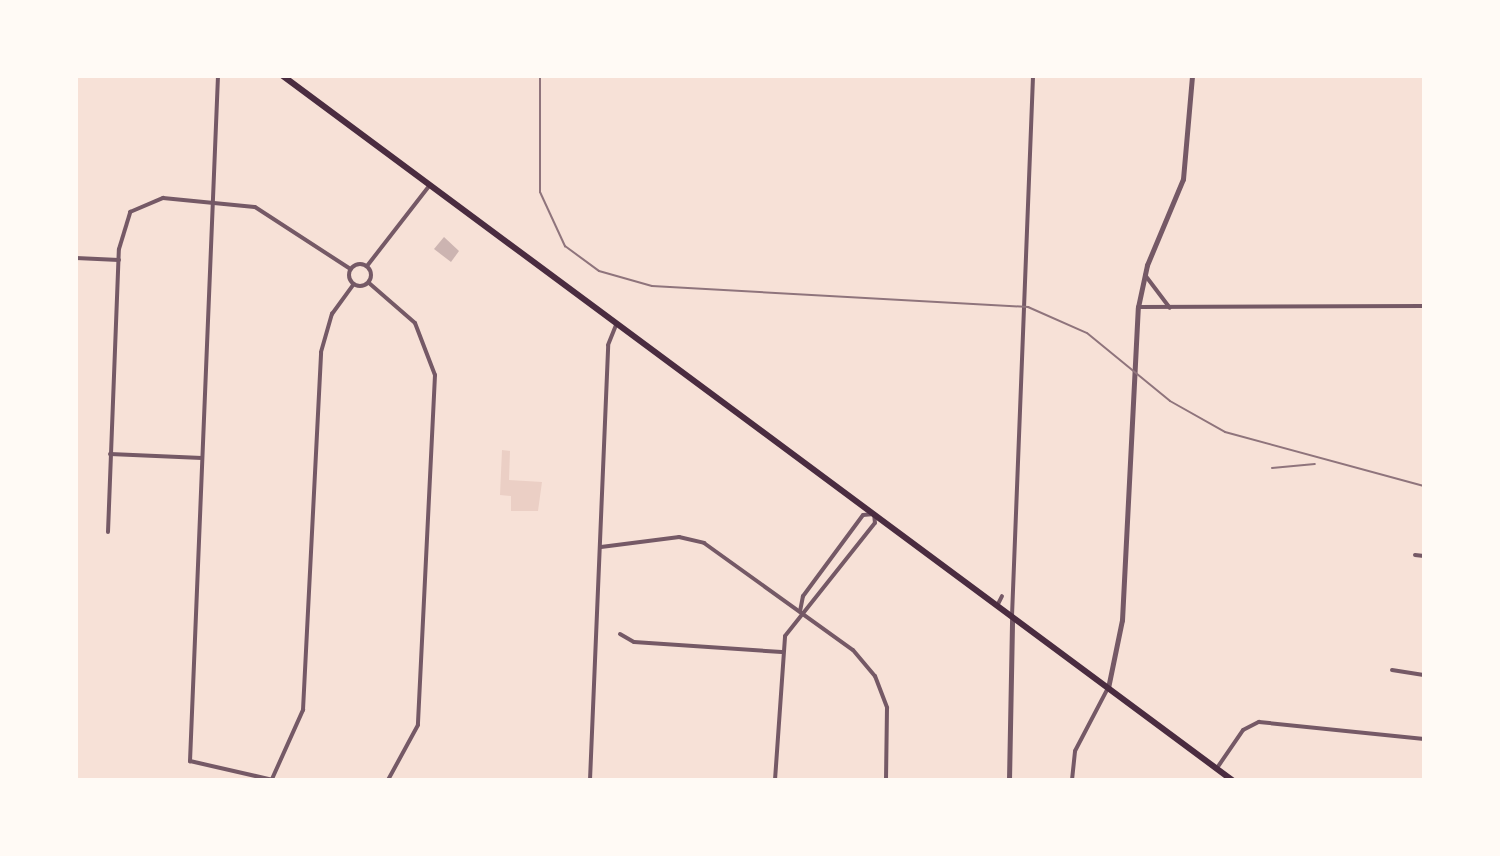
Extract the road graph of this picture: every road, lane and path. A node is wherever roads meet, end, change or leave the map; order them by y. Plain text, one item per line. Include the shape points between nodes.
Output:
1 (218, 76) edge
2 (283, 76) edge
3 (1033, 76) edge
4 (1192, 76) edge
5 (429, 186) junction
6 (210, 199) junction
7 (76, 258) edge
8 (119, 260) junction
9 (367, 266) junction
10 (349, 268) junction
11 (1145, 273) junction
12 (369, 283) junction
13 (353, 285) junction
14 (1424, 306) edge
15 (1138, 307) junction
16 (1170, 308) junction
17 (617, 324) junction
18 (110, 454) junction
19 (202, 458) junction
20 (874, 514) junction
21 (108, 532) dead end
22 (601, 547) junction
23 (1415, 555) dead end
24 (1424, 556) edge
25 (1002, 596) dead end
26 (997, 606) junction
27 (800, 612) junction
28 (1012, 616) junction
29 (620, 634) dead end
30 (782, 652) junction
31 (1392, 670) dead end
32 (1424, 675) edge
33 (1108, 688) junction
34 (1424, 739) edge
35 (1216, 769) junction
36 (273, 780) edge
37 (388, 780) edge
38 (590, 780) edge
39 (775, 780) edge
40 (886, 780) edge
41 (1009, 780) edge
42 (1072, 780) edge
43 (1232, 780) edge

1 - 6 street
2 - 5 main road
3 - 28 street
4 - 11 street via 1183,179
5 - 9 street
5 - 17 main road
6 - 8 street via 163,198 130,212
6 - 10 street via 271,214
6 - 19 street
7 - 8 street
8 - 18 street
9 - 10 street
9 - 12 street
10 - 13 street
11 - 15 street
11 - 16 street
12 - 13 street
12 - 37 street via 415,323 435,375 418,725
13 - 36 street via 332,314 321,352 303,710
14 - 16 street
15 - 16 street
15 - 33 street via 1123,605
17 - 20 main road
17 - 22 street via 608,345
18 - 19 street
18 - 21 street
19 - 36 street via 190,761
20 - 26 main road
20 - 27 street via 875,523 819,598
20 - 27 street via 863,515 803,596
22 - 27 street via 696,540
22 - 38 street
23 - 24 street
25 - 26 street
26 - 28 main road
27 - 30 street
27 - 40 street via 865,662 885,699
28 - 33 main road
28 - 41 street
29 - 30 street via 634,642
30 - 39 street
31 - 32 street
33 - 35 main road
33 - 42 street via 1075,751
34 - 35 street via 1259,722 1243,730
35 - 43 main road

